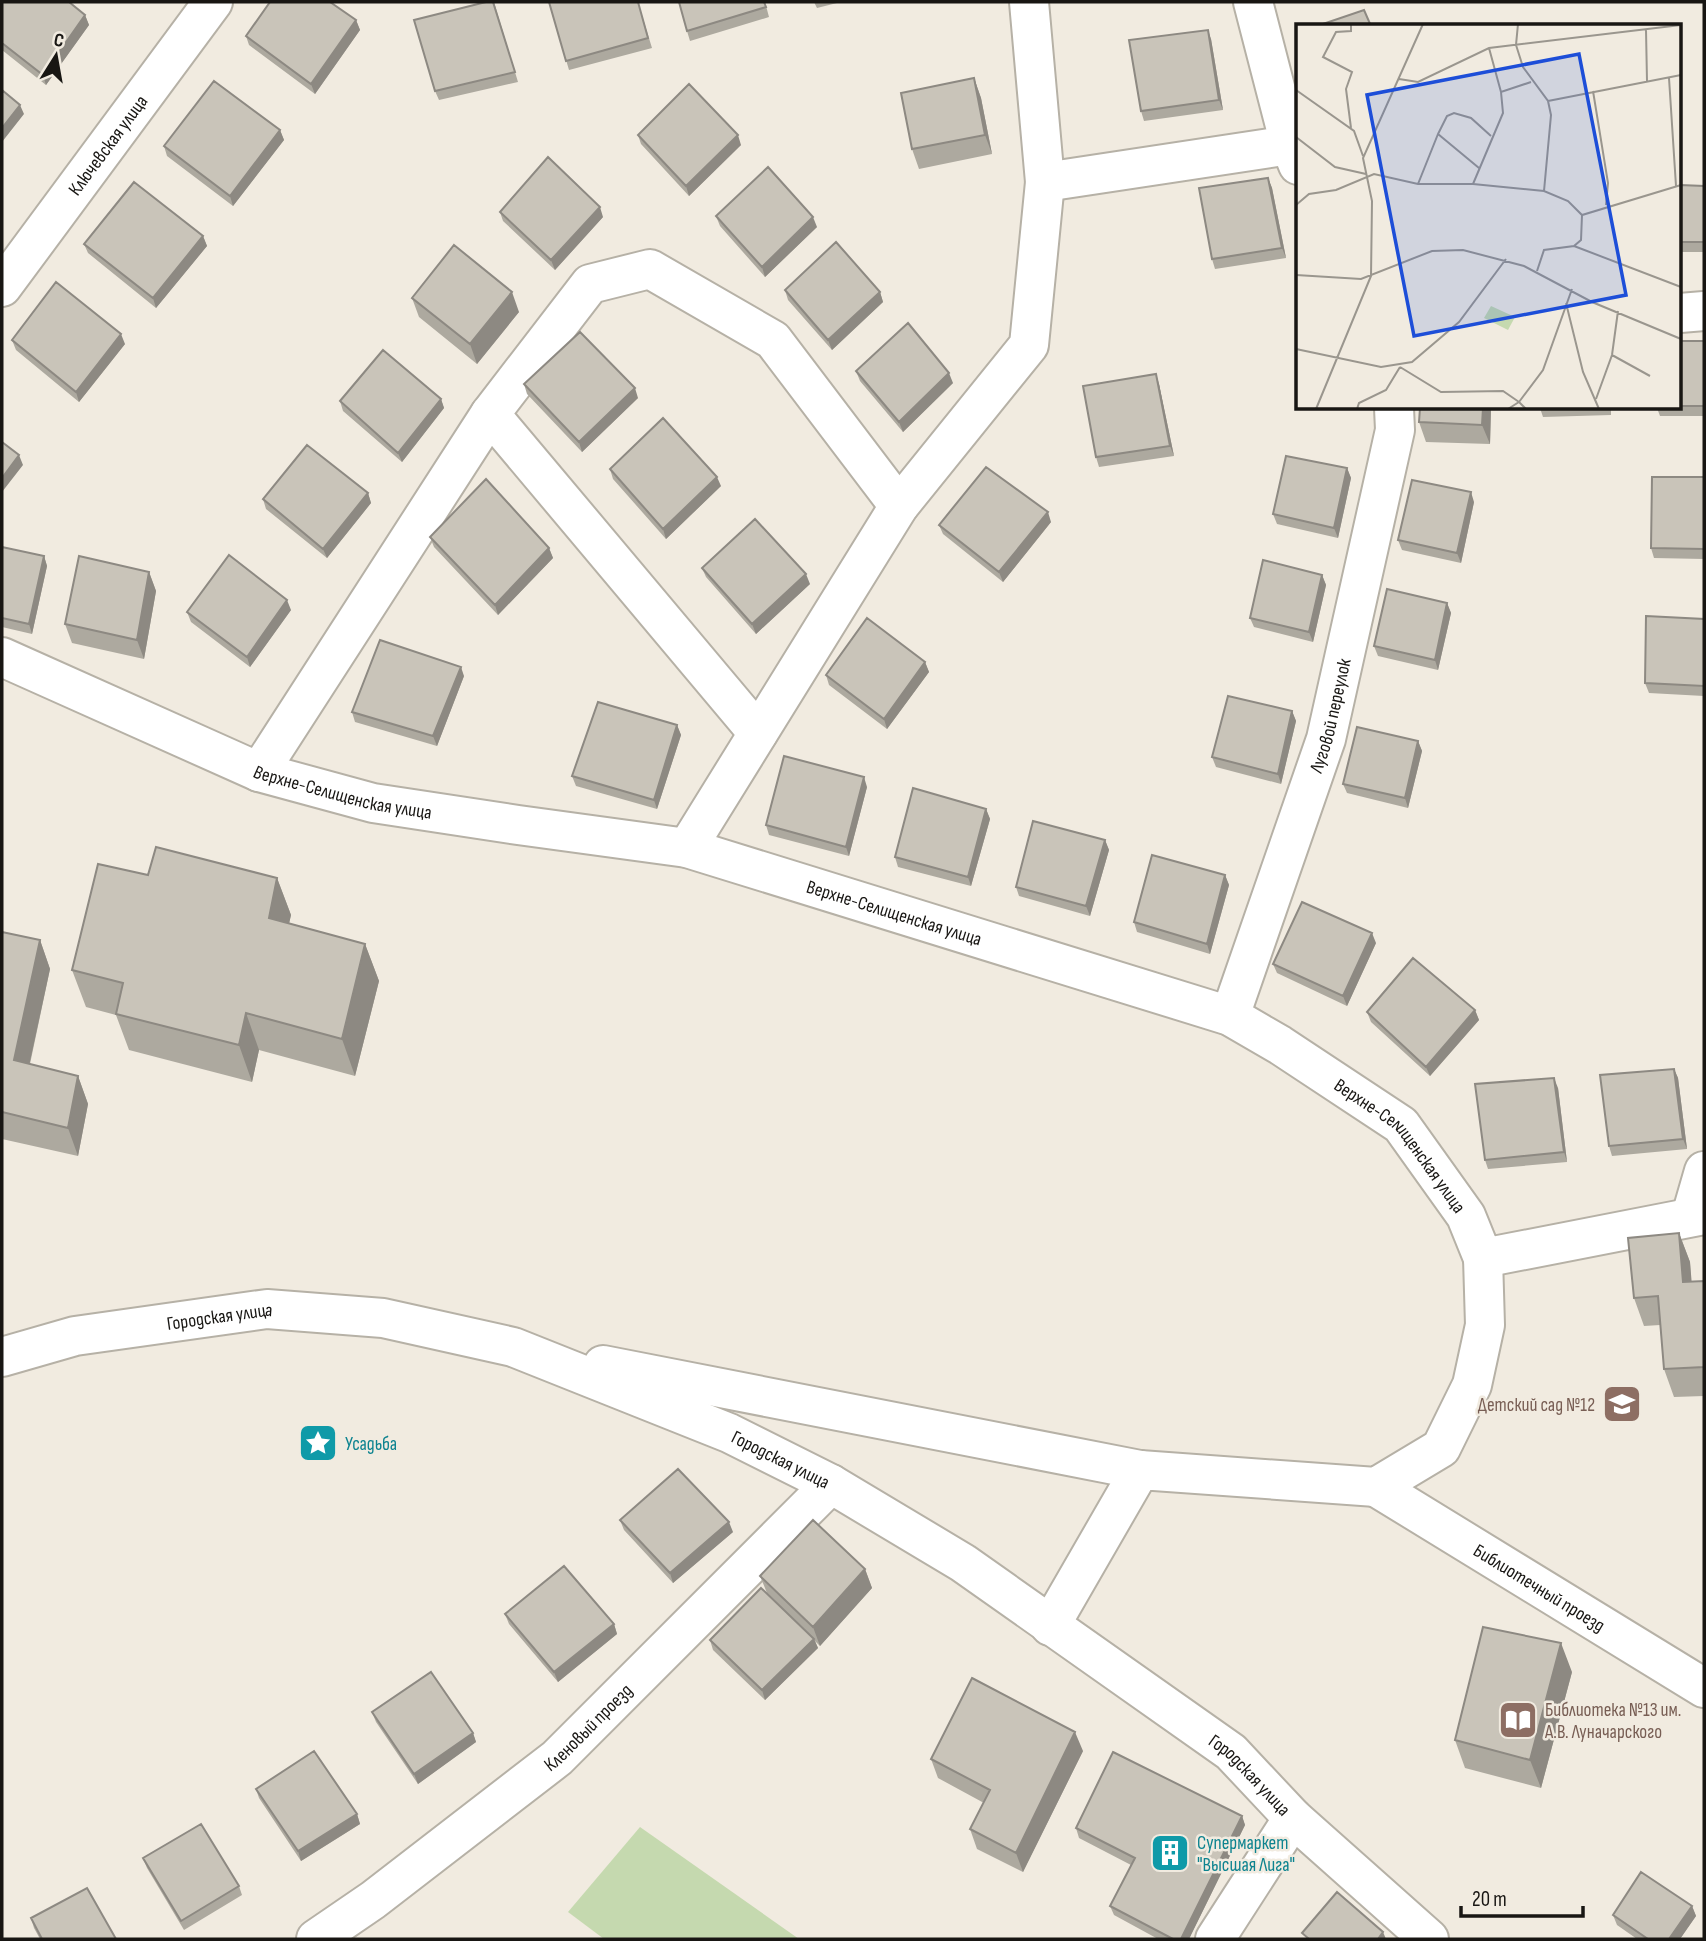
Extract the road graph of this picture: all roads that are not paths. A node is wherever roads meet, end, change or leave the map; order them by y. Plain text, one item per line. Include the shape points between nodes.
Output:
1 (213, 2) edge
2 (1029, 2) edge
3 (1253, 2) edge
4 (1294, 155) edge
5 (1045, 182) junction
6 (2, 287) edge
7 (1704, 311) edge
8 (1682, 313) edge
9 (1395, 410) edge
10 (490, 414) junction
11 (899, 506) junction
12 (2, 657) edge
13 (758, 733) junction
14 (258, 772) junction
15 (687, 848) junction
16 (1230, 1016) junction
17 (1704, 1171) edge
18 (1698, 1215) edge
19 (1483, 1258) junction
20 (513, 1347) junction
21 (2, 1357) edge
22 (1140, 1470) junction
23 (831, 1484) junction
24 (1376, 1487) junction
25 (1050, 1626) junction
26 (1704, 1688) edge
27 (1293, 1818) junction
28 (1226, 1931) edge
29 (316, 1939) edge
30 (1429, 1939) edge

1 - 6 street, Ключевская улица
2 - 5 street
3 - 4 street
4 - 5 street
5 - 11 street via 1029,345
7 - 8 street
9 - 16 street, Луговой переулок via 1395,430 1326,739
10 - 11 street via 590,284 650,269 773,340
10 - 13 street
10 - 14 street
11 - 13 street
12 - 14 street, Верхне-Селищенская улица
13 - 15 street
14 - 15 street, Верхне-Селищенская улица via 373,803
15 - 16 street, Верхне-Селищенская улица
16 - 19 street, Верхне-Селищенская улица via 1401,1125 1466,1216
17 - 18 street
18 - 19 street
19 - 24 street via 1485,1325 1472,1385 1441,1448
20 - 21 street, Городская улица via 383,1318 267,1309 75,1336
20 - 22 street
20 - 23 street, Городская улица via 729,1433
22 - 24 street
22 - 25 street
23 - 25 street, Городская улица via 963,1563
23 - 29 street, Кленовый проезд via 557,1758
24 - 26 street, Библиотечный проезд
25 - 27 street, Городская улица via 1231,1752
27 - 28 street
27 - 30 street, Городская улица

